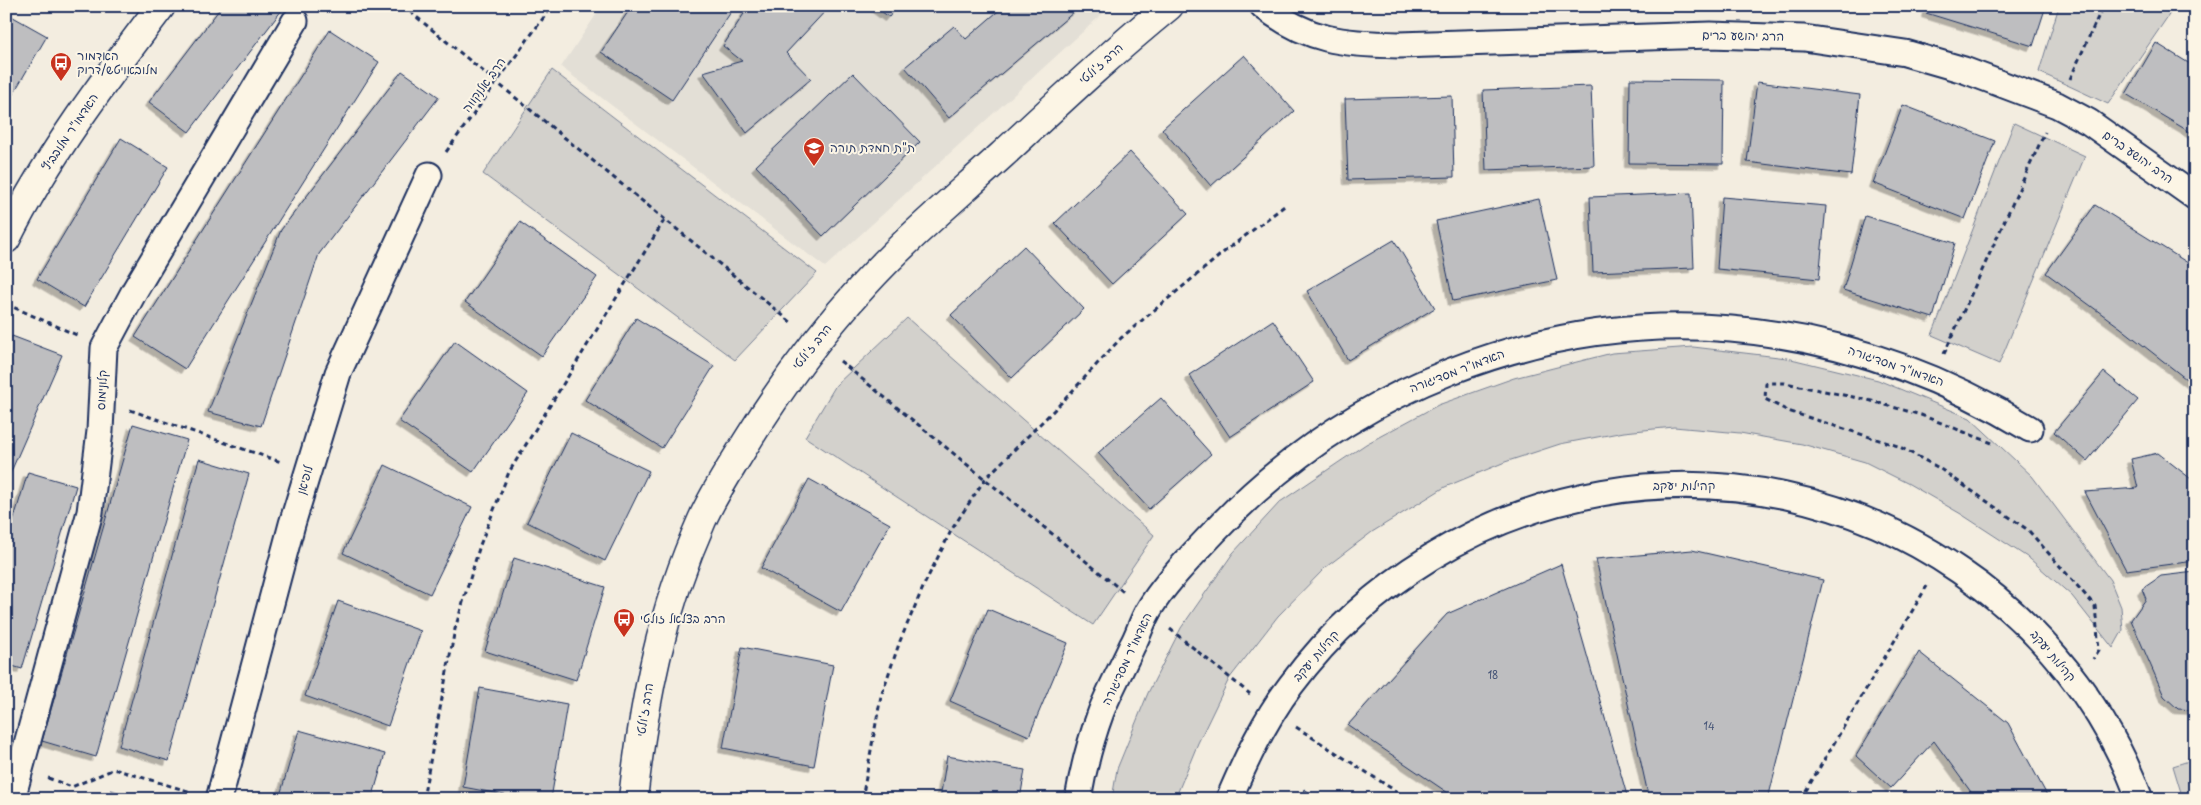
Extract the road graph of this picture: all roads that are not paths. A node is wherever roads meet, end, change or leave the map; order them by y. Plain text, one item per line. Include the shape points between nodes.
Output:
1 (161, 6) edge
2 (1169, 6) edge
3 (1263, 6) edge
4 (295, 21) dead end
5 (429, 175) road end
6 (2195, 197) edge
7 (6, 239) edge
8 (2030, 429) dead end
9 (12, 799) edge
10 (220, 799) edge
11 (633, 799) edge
12 (1078, 799) edge
13 (1229, 799) edge
14 (2140, 799) edge

1 - 7 street, האדמו"ר מלובביץ via 58,146
2 - 11 street, הרב ז'ולטי via 1123,44 914,236 866,283 786,380 725,478 703,518 683,566 646,696
3 - 6 street, הרב יהושע ברים via 1284,23 1311,36 1364,44 1399,46 1710,35 1804,38 1905,53 1964,70 2058,106 2090,122
4 - 9 street, קלונימוס via 104,348 90,512
5 - 10 street, לופיאן via 338,373 307,471
8 - 12 street, האדמו"ר מסדיגורה via 1985,402 1933,377 1859,351 1801,338 1730,329 1666,327 1604,332 1556,340 1476,361 1402,392 1337,428 1286,464 1241,503 1191,556 1148,611 1101,712
13 - 14 street, קהילות יעקב via 1243,765 1273,712 1311,659 1350,618 1421,561 1472,533 1541,506 1588,494 1670,485 1719,486 1774,493 1816,503 1874,523 1943,559 2014,612 2076,683 2113,740

